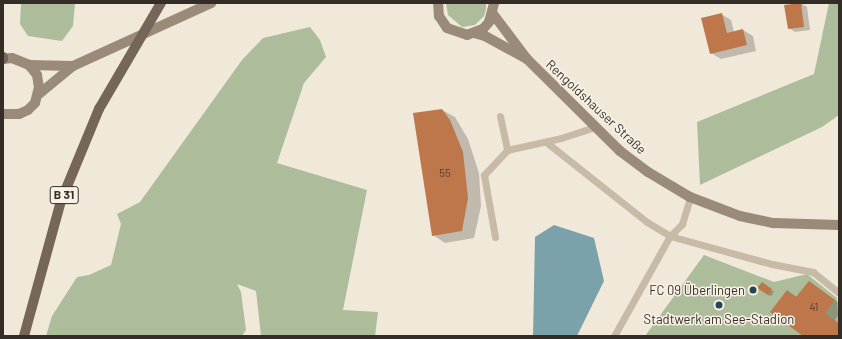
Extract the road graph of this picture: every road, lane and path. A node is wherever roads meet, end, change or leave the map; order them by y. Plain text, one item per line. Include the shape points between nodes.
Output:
1 (161, 3) edge
2 (211, 3) edge
3 (494, 3) edge
4 (435, 5) edge
5 (493, 14) junction
6 (474, 33) junction
7 (3, 59) edge
8 (527, 59) junction
9 (29, 65) junction
10 (73, 66) junction
11 (39, 94) junction
12 (3, 114) edge
13 (500, 116) dead end
14 (596, 127) junction
15 (546, 142) junction
16 (507, 150) junction
17 (690, 197) junction
18 (839, 225) edge
19 (670, 236) junction
20 (494, 237) dead end
21 (839, 293) edge
22 (24, 336) edge
23 (614, 336) edge

1 - 22 main road, B 31 via 99,109 61,201
2 - 10 street
3 - 5 street
4 - 6 street, Rengoldshauser Straße via 442,23 453,32
5 - 6 street via 483,29
5 - 8 street, Rengoldshauser Straße
6 - 8 street, Rengoldshauser Straße via 485,36
7 - 9 street via 21,60
8 - 14 street, Rengoldshauser Straße
9 - 10 street
9 - 11 street via 37,75
10 - 11 street
11 - 12 street via 28,110 19,114
13 - 16 lane
14 - 15 lane
14 - 17 street, Rengoldshauser Straße via 620,151 648,172
15 - 16 lane
15 - 19 lane via 647,222
16 - 20 lane via 484,175
17 - 18 street, Rengoldshauser Straße via 740,216 774,223
17 - 19 lane via 682,224
19 - 21 lane via 772,264 812,272
19 - 23 lane

